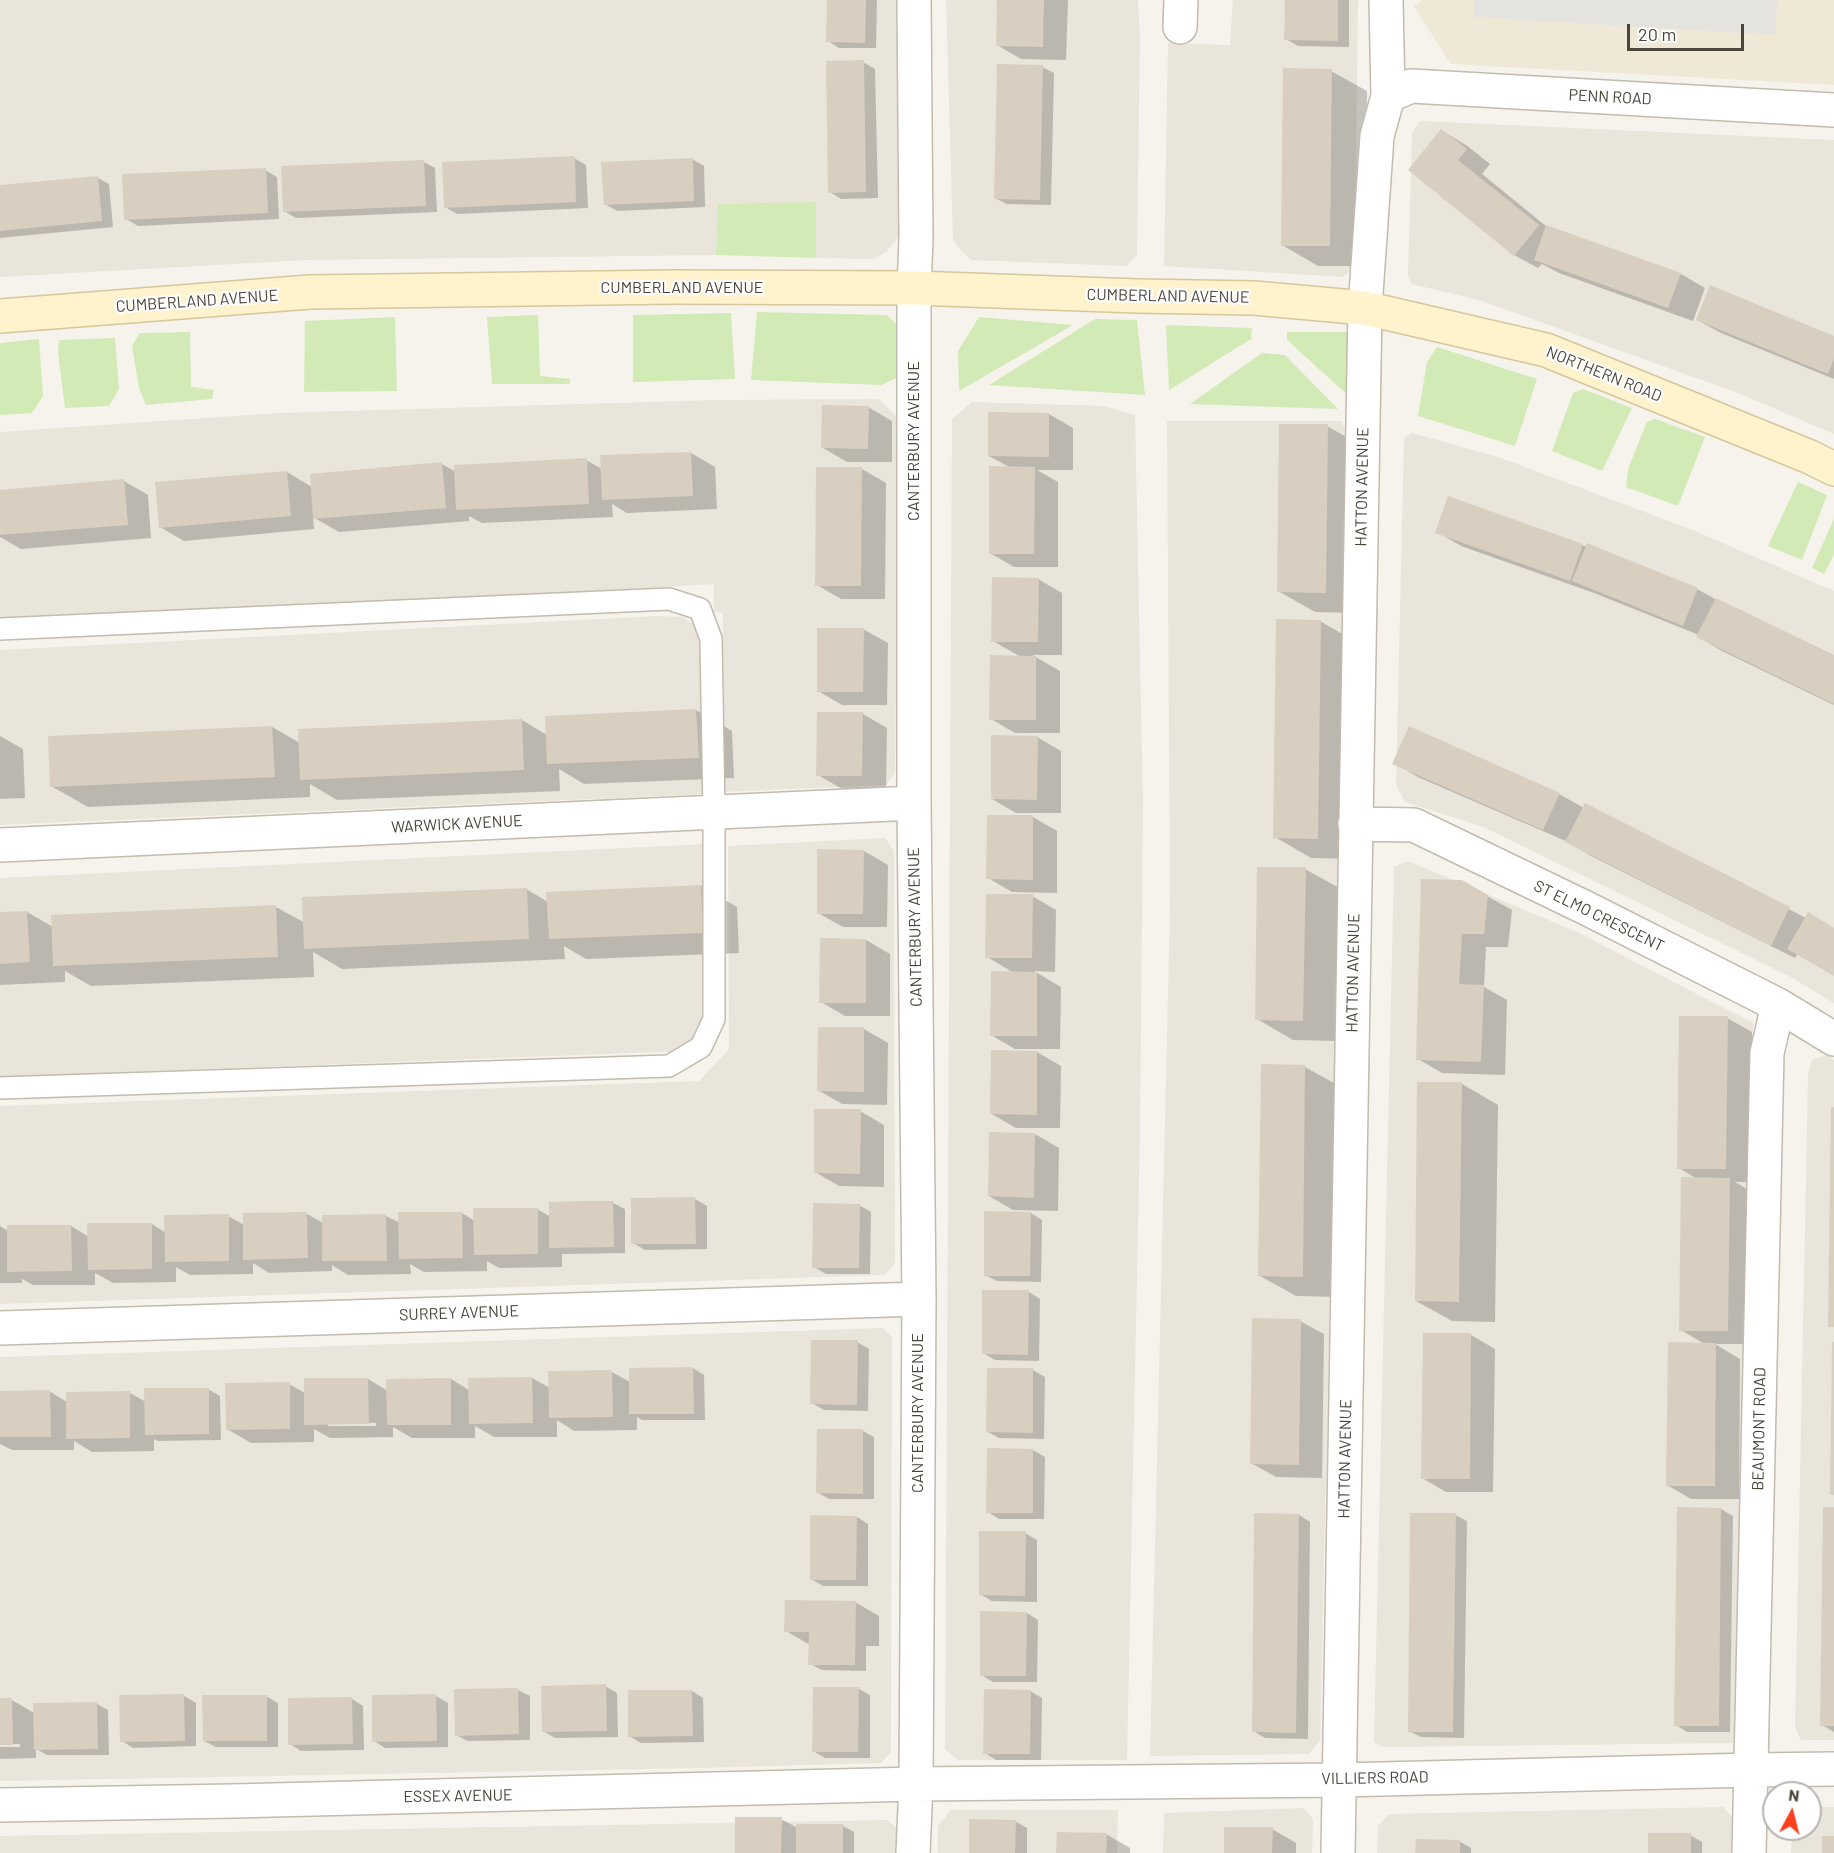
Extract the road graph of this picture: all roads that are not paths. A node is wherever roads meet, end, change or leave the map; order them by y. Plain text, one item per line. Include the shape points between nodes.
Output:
1 (915, 0) edge
2 (1386, 0) edge
3 (1388, 96) junction
4 (1834, 110) edge
5 (914, 288) junction
6 (1365, 308) junction
7 (0, 316) edge
8 (1834, 469) edge
9 (0, 629) edge
10 (914, 803) junction
11 (714, 812) junction
12 (1355, 824) junction
13 (0, 845) edge
14 (1778, 1005) junction
15 (1834, 1039) edge
16 (0, 1088) edge
17 (919, 1299) junction
18 (0, 1328) edge
19 (1834, 1769) edge
20 (1751, 1770) junction
21 (1340, 1780) junction
22 (916, 1784) junction
23 (0, 1805) edge
24 (913, 1853) edge
25 (1338, 1853) edge
26 (1749, 1853) edge

1 - 5 street, CANTERBURY AVENUE
2 - 3 street, HATTON AVENUE
3 - 4 street, PENN ROAD via 1411,86
3 - 6 street, HATTON AVENUE via 1377,136
5 - 6 street, CUMBERLAND AVENUE via 1254,298
5 - 7 street, CUMBERLAND AVENUE via 310,292
5 - 10 street, CANTERBURY AVENUE
6 - 8 street, NORTHERN ROAD via 1546,350
6 - 12 street, HATTON AVENUE
9 - 11 lane via 669,599 700,609 711,639
10 - 11 street, WARWICK AVENUE
10 - 17 street, CANTERBURY AVENUE
11 - 13 street, WARWICK AVENUE
11 - 16 lane via 714,1019 701,1047 669,1066
12 - 14 street, ST ELMO CRESCENT via 1414,825
12 - 21 street, HATTON AVENUE
14 - 15 street, ST ELMO CRESCENT
14 - 20 street, BEAUMONT ROAD via 1767,1053
17 - 18 street, SURREY AVENUE
17 - 22 street, CANTERBURY AVENUE
19 - 20 street, VILLIERS ROAD
20 - 21 street, VILLIERS ROAD
20 - 26 street, BEAUMONT ROAD
21 - 22 street, VILLIERS ROAD
21 - 25 street, HATTON AVENUE
22 - 23 street, ESSEX AVENUE
22 - 24 street, CANTERBURY AVENUE

